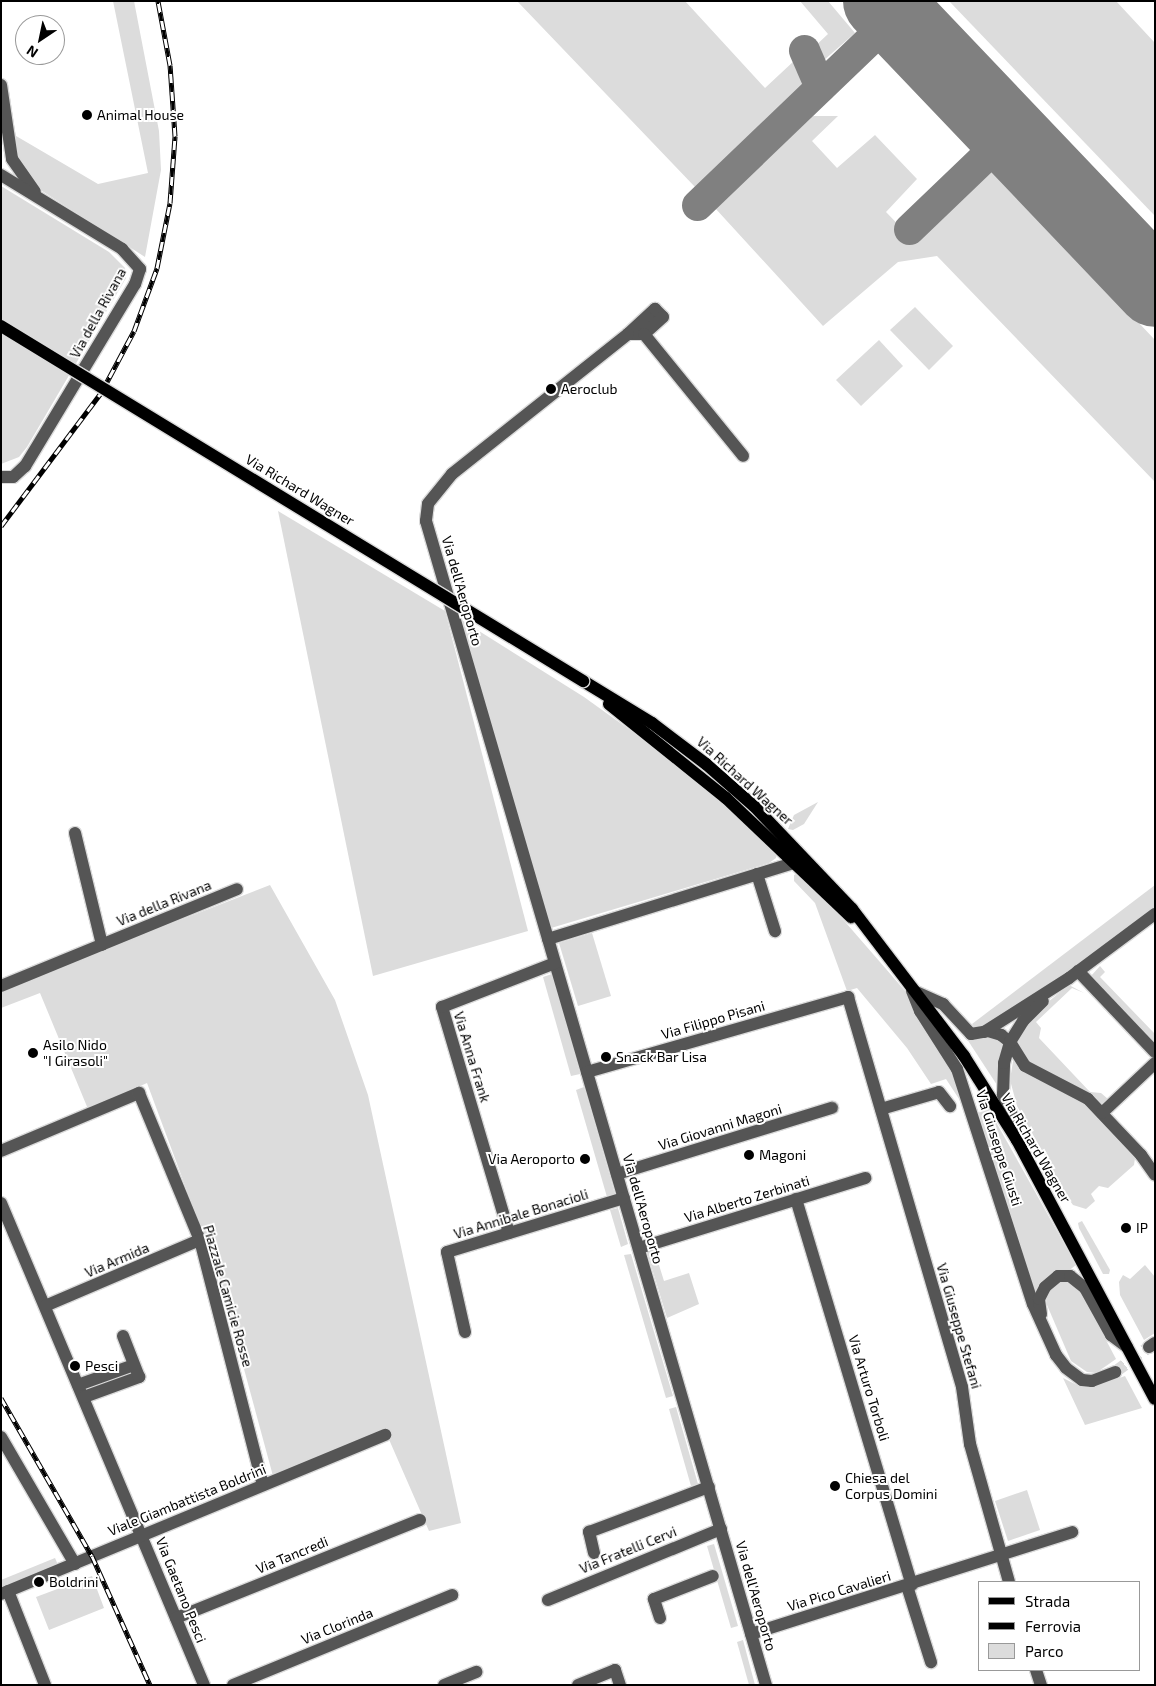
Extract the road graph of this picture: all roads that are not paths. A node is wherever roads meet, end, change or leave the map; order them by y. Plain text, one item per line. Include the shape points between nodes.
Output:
1 (1, 85) edge
2 (1, 90) edge
3 (4, 138) edge
4 (1, 175) edge
5 (47, 204) junction
6 (1, 326) edge
7 (628, 334) junction
8 (644, 334) junction
9 (743, 456) dead end
10 (1, 477) edge
11 (583, 681) junction
12 (76, 833) dead end
13 (794, 863) junction
14 (757, 874) junction
15 (237, 889) dead end
16 (1155, 914) edge
17 (866, 929) junction
18 (775, 931) dead end
19 (548, 939) junction
20 (102, 945) junction
21 (555, 963) junction
22 (1073, 975) junction
23 (908, 982) junction
24 (1, 986) edge
25 (916, 992) junction
26 (848, 997) joint
27 (980, 1033) junction
28 (1010, 1042) junction
29 (1155, 1053) edge
30 (1155, 1062) edge
31 (587, 1072) junction
32 (950, 1106) dead end
33 (832, 1108) dead end
34 (881, 1109) junction
35 (1102, 1113) junction
36 (1017, 1140) junction
37 (1, 1151) edge
38 (617, 1174) junction
39 (1155, 1175) edge
40 (865, 1178) dead end
41 (624, 1198) junction
42 (796, 1199) junction
43 (1, 1203) edge
44 (509, 1233) junction
45 (200, 1240) junction
46 (638, 1248) junction
47 (45, 1306) junction
48 (1044, 1331) junction
49 (465, 1332) dead end
50 (123, 1336) dead end
51 (1128, 1347) junction
52 (1114, 1372) tunnel mouth
53 (81, 1391) junction
54 (1155, 1398) edge
55 (385, 1435) dead end
56 (1, 1437) edge
57 (264, 1485) junction
58 (708, 1487) junction
59 (420, 1520) dead end
60 (721, 1529) junction
61 (1072, 1532) dead end
62 (142, 1534) junction
63 (594, 1553) dead end
64 (1000, 1553) junction
65 (75, 1564) junction
66 (713, 1576) dead end
67 (1009, 1581) edge
68 (910, 1585) junction
69 (5, 1592) edge
70 (452, 1595) dead end
71 (548, 1600) dead end
72 (176, 1618) junction
73 (660, 1618) dead end
74 (751, 1634) junction
75 (931, 1662) dead end
76 (1036, 1671) edge
77 (477, 1672) dead end
78 (45, 1685) edge
79 (204, 1685) edge
80 (233, 1685) edge
81 (444, 1685) edge
82 (578, 1685) edge
83 (620, 1685) edge
84 (766, 1685) edge
85 (1041, 1685) edge

1 - 2 street
2 - 3 street
3 - 5 street via 17,168
4 - 5 street, Via della Rivana
5 - 10 street, Via della Rivana via 126,252 137,263 139,274 26,466 12,477
6 - 11 main road, Via Richard Wagner, bridge
7 - 8 street
7 - 8 street, Via dell'Aeroporto via 655,309 663,317
7 - 19 street, Via dell'Aeroporto via 452,474 435,493 426,512 432,543
8 - 9 street
11 - 13 main road, Via Richard Wagner via 714,788
11 - 17 main road, Via Richard Wagner via 652,723 727,782 836,891
12 - 20 street, Via della Rivana
13 - 14 street
13 - 17 main road, Via Richard Wagner
14 - 18 street
14 - 19 street
15 - 20 street, Via della Rivana
16 - 22 street, Via Giuseppe Giusti
17 - 23 main road, Via Richard Wagner
19 - 21 street, Via dell'Aeroporto
20 - 24 street, Via della Rivana
21 - 31 street, Via dell'Aeroporto
21 - 44 street, Via Anna Frank via 442,1007
22 - 27 street, Via Giuseppe Giusti
22 - 28 street, Via Giuseppe Giusti via 1023,1020
22 - 29 street
23 - 25 main road, Via Richard Wagner
23 - 48 street, Via Giuseppe Giusti via 920,1011 957,1069
25 - 27 street via 943,1004 965,1031
25 - 36 main road, Via Richard Wagner via 964,1056
26 - 31 street, Via Filippo Pisani
26 - 34 street, Via Giuseppe Stefani
27 - 28 street via 996,1032
28 - 35 street via 1025,1066 1088,1099
28 - 36 street, Via Giuseppe Giusti via 1004,1063 1003,1095 1015,1122
29 - 30 street
30 - 35 street
31 - 38 street, Via dell'Aeroporto
32 - 34 street via 939,1092
33 - 38 street, Via Giovanni Magoni
34 - 64 street, Via Giuseppe Stefani via 962,1387 970,1444
35 - 39 street
36 - 51 main road, Via Richard Wagner
37 - 45 street, Piazzale Camicie Rosse via 139,1093
38 - 41 street, Via dell'Aeroporto
40 - 42 street, Via Alberto Zerbinati
41 - 44 street, Via Annibale Bonacioli
41 - 46 street, Via dell'Aeroporto
42 - 46 street, Via Alberto Zerbinati
42 - 68 street, Via Arturo Torboli
43 - 47 street, Via Gaetano Pesci
44 - 49 street, Via Annibale Bonacioli via 447,1252
45 - 47 street, Via Armida
45 - 57 street, Piazzale Camicie Rosse
46 - 58 street, Via dell'Aeroporto
47 - 53 street, Via Gaetano Pesci
48 - 51 street, Via Giuseppe Giusti via 1039,1307 1041,1293 1053,1279 1064,1274 1081,1283 1111,1335
48 - 52 street, Via Giuseppe Giusti via 1056,1355 1073,1375 1092,1381
50 - 53 street via 139,1377
51 - 54 main road, Via Richard Wagner
53 - 62 street, Via Gaetano Pesci
55 - 57 street, Viale Giambattista Boldrini
56 - 65 street
57 - 62 street, Viale Giambattista Boldrini
58 - 60 street, Via dell'Aeroporto
58 - 63 street via 589,1532
59 - 72 street, Via Tancredi
60 - 71 street, Via Fratelli Cervi
60 - 74 street, Via dell'Aeroporto
61 - 64 street
62 - 65 street, Viale Giambattista Boldrini
62 - 72 street, Via Gaetano Pesci
64 - 67 street, Via Giuseppe Stefani
64 - 68 street, Via Pico Cavalieri
65 - 69 street, Viale Giambattista Boldrini
66 - 73 street via 654,1599
68 - 74 street, Via Pico Cavalieri
68 - 75 street, Via Pico Cavalieri
69 - 78 street
70 - 80 street, Via Clorinda
72 - 79 street, Via Gaetano Pesci
74 - 84 street, Via dell'Aeroporto
76 - 85 street
77 - 81 street
82 - 83 street via 615,1670

